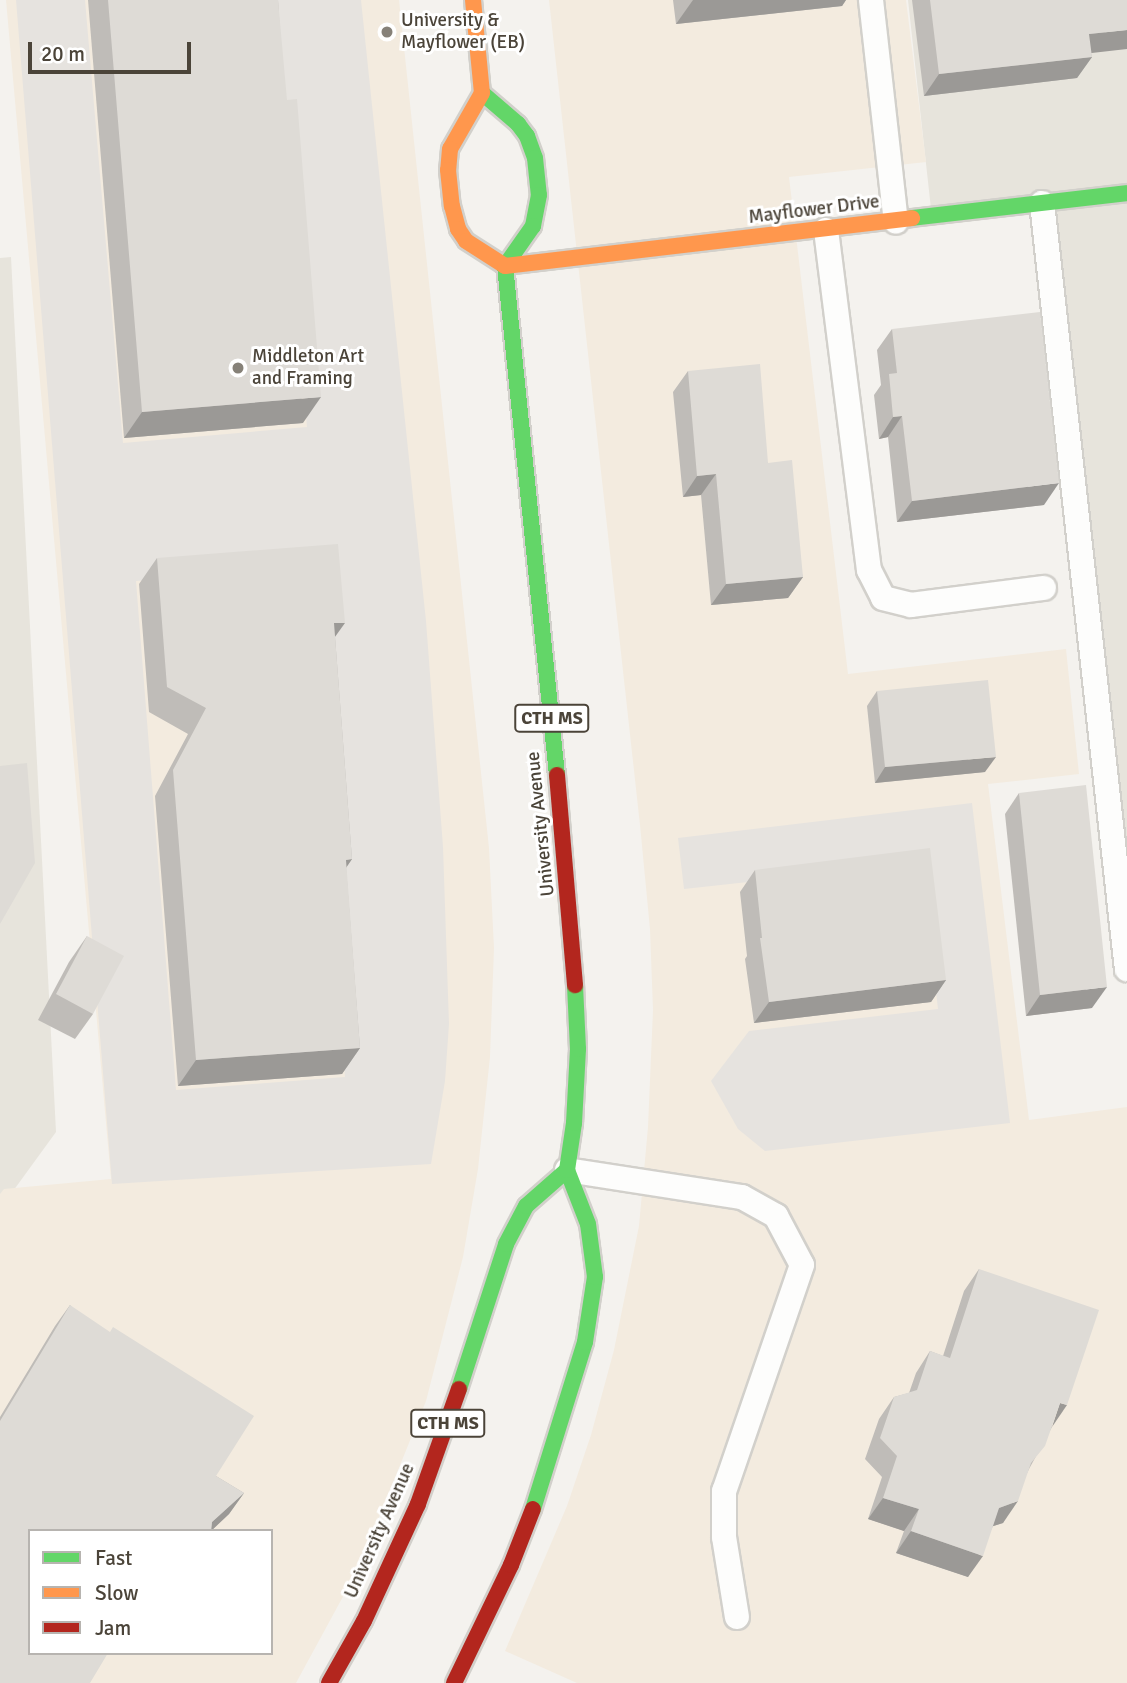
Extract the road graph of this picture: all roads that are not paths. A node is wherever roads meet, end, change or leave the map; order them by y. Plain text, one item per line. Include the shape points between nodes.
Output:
1 (472, 0) edge
2 (871, 0) edge
3 (482, 93) junction
4 (1127, 193) edge
5 (1042, 203) junction
6 (896, 222) junction
7 (826, 230) junction
8 (505, 266) junction
9 (1044, 589) dead end
10 (1127, 969) edge
11 (567, 1170) junction
12 (737, 1617) dead end
13 (329, 1683) edge
14 (454, 1683) edge

1 - 3 main road
2 - 6 lane
3 - 8 main road via 523,130 533,149 540,195 536,219
3 - 8 main road via 450,149 453,214 466,241
4 - 5 main road, Mayflower Drive
5 - 6 main road, Mayflower Drive
5 - 10 lane
6 - 7 main road, Mayflower Drive
7 - 8 main road, Mayflower Drive
7 - 9 lane via 869,570 883,598 911,604
8 - 11 main road, University Avenue / CTH MS via 572,922 578,1049
11 - 12 lane via 741,1197 776,1216 802,1265 724,1492 724,1537
11 - 13 main road, University Avenue / CTH MS via 526,1206 506,1244 418,1504
11 - 14 main road via 584,1213 596,1265 585,1342 530,1520

